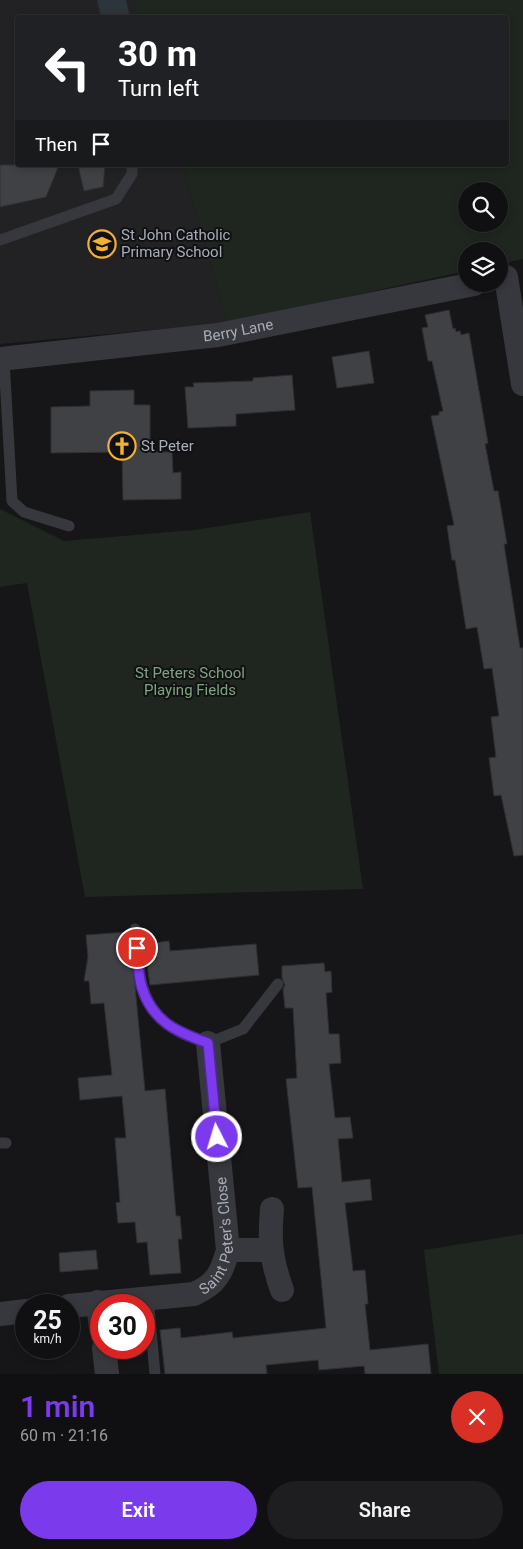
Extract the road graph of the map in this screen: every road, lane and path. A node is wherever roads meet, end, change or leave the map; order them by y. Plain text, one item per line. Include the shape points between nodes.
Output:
1 (132, 167) edge
2 (0, 240) edge
3 (509, 277) edge
4 (458, 287) edge
5 (2, 359) edge
6 (523, 384) edge
7 (69, 526) dead end
8 (134, 929) dead end
9 (278, 984) dead end
10 (208, 1043) junction
11 (272, 1209) dead end
12 (228, 1250) junction
13 (270, 1250) junction
14 (282, 1290) dead end
15 (155, 1297) edge
16 (15, 1312) edge
17 (0, 1314) edge
18 (105, 1359) edge
19 (154, 1359) edge
20 (107, 1374) edge
21 (155, 1374) edge

1 - 2 lane via 132,174 116,199
3 - 6 street
4 - 5 street, Berry Lane via 218,335
5 - 7 lane via 12,501 24,512
8 - 10 lane via 141,986 154,1011 180,1033
9 - 10 lane via 243,1029
10 - 12 street, Saint Peter's Close
11 - 13 street
12 - 13 street
12 - 15 street, Saint Peter's Close via 223,1268 207,1288 194,1294
13 - 14 street
16 - 17 street
18 - 20 street
19 - 21 lane

